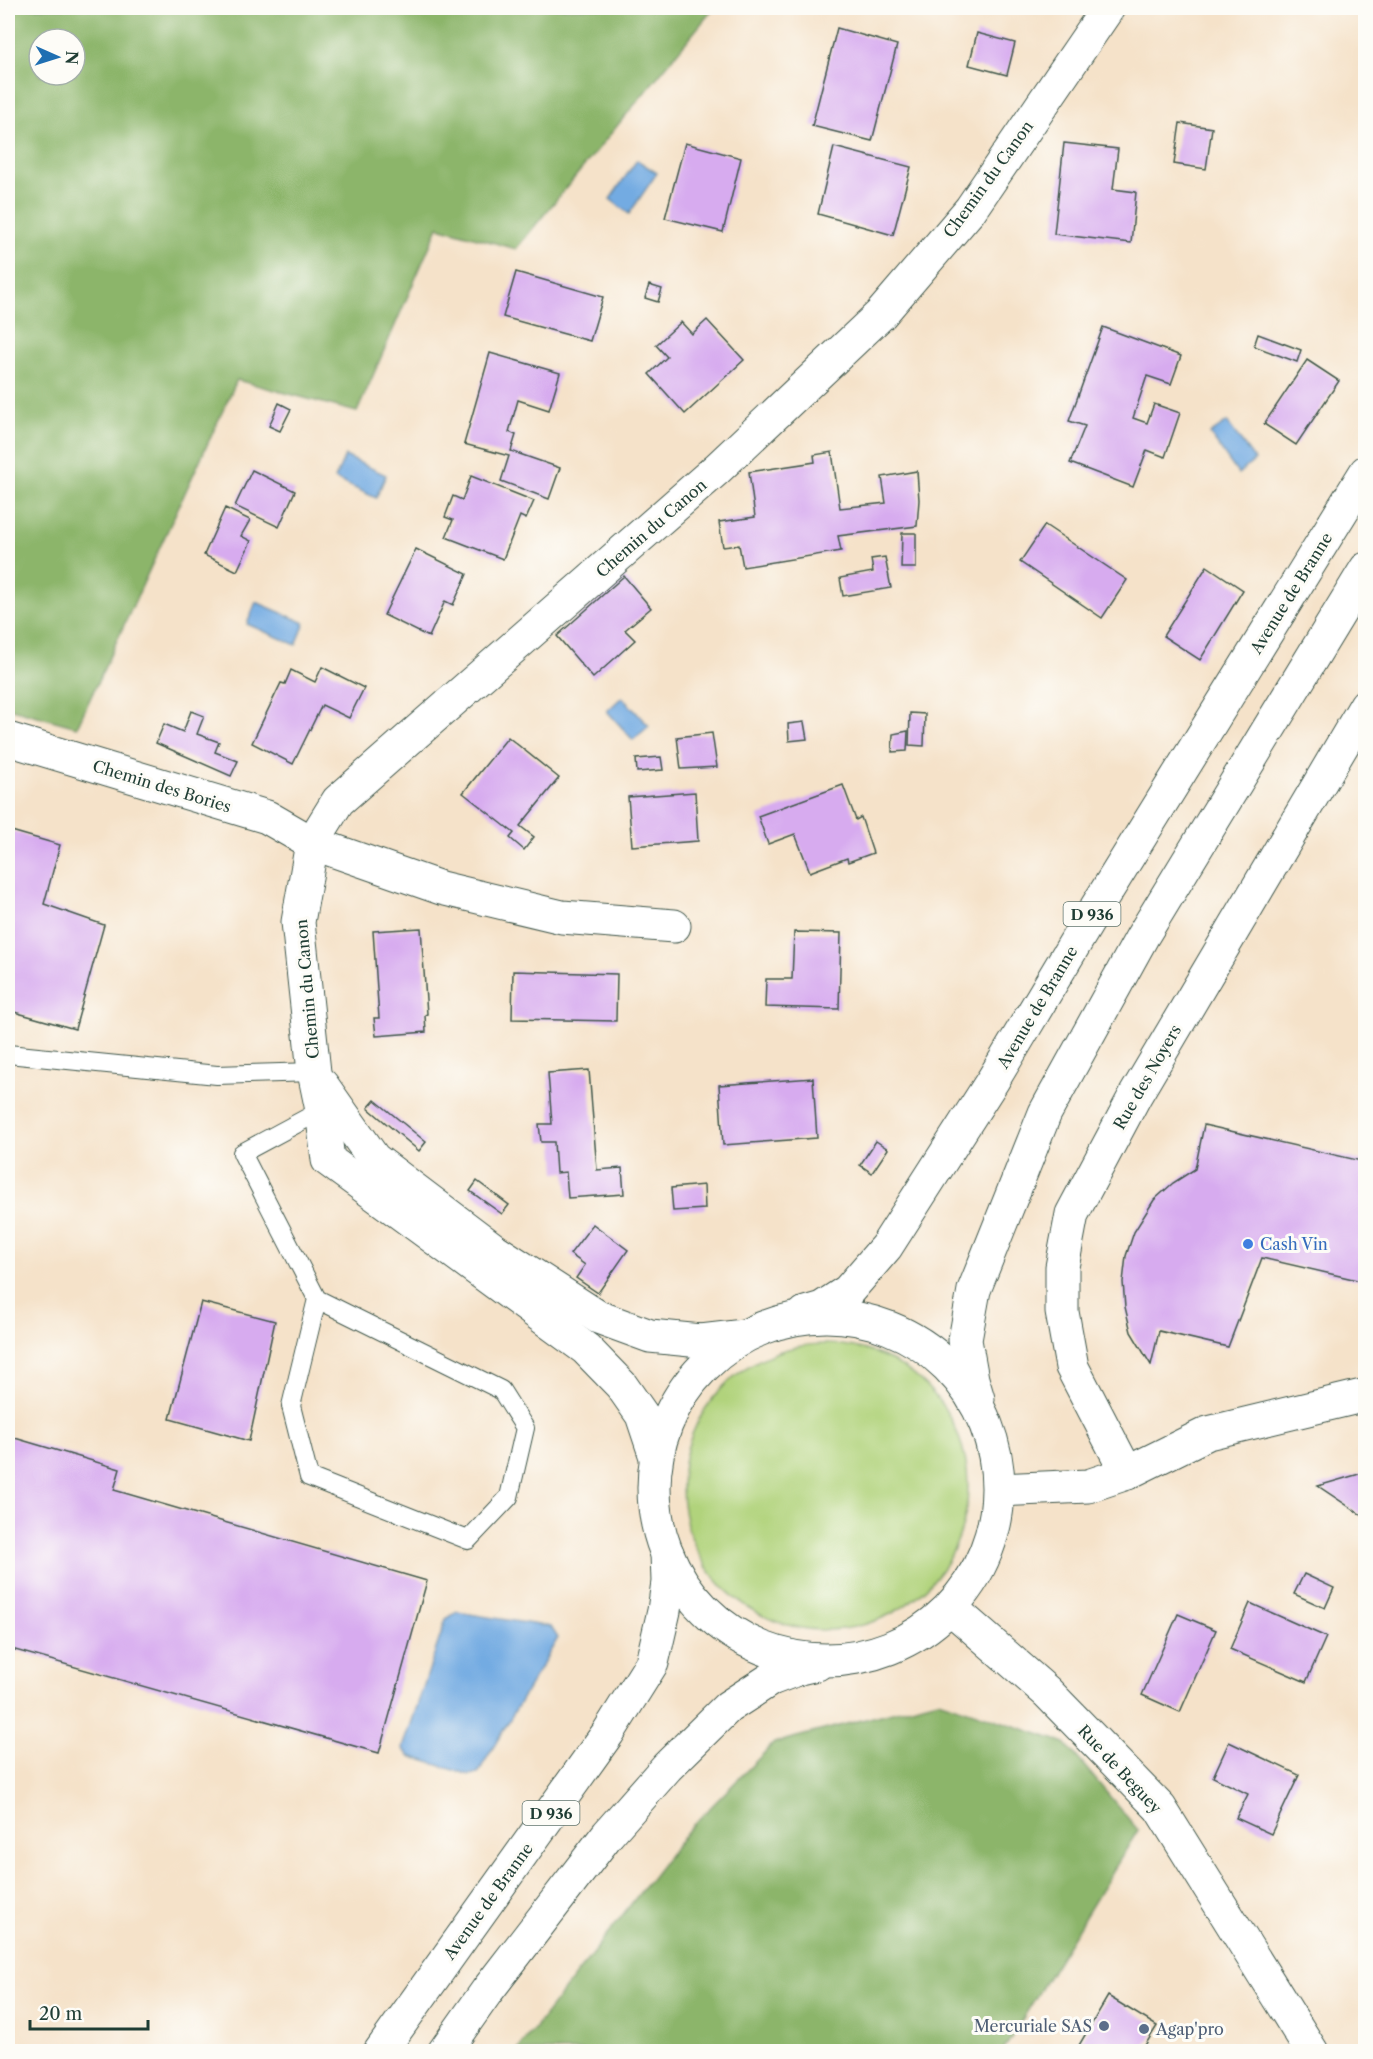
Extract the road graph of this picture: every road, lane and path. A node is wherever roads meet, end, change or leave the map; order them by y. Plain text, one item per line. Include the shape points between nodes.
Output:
1 (1108, 8) edge
2 (1365, 472) edge
3 (1365, 569) edge
4 (1365, 705) edge
5 (8, 739) edge
6 (312, 843) junction
7 (674, 926) dead end
8 (8, 1054) edge
9 (314, 1072) junction
10 (322, 1110) junction
11 (317, 1299) junction
12 (784, 1320) junction
13 (744, 1336) junction
14 (1365, 1395) edge
15 (985, 1420) junction
16 (656, 1457) junction
17 (1127, 1473) junction
18 (999, 1490) junction
19 (667, 1553) junction
20 (951, 1608) junction
21 (837, 1660) junction
22 (380, 2052) edge
23 (444, 2052) edge
24 (1312, 2052) edge

1 - 6 street, Chemin du Canon via 969,210 881,314 717,469 338,801
2 - 12 street, Avenue de Branne / D 936 via 993,1080 886,1246 848,1291 822,1308
3 - 15 street, D 936 via 1142,938 1045,1113 974,1290 965,1340
4 - 17 street, Rue des Noyers via 1136,1094 1072,1214 1062,1267 1062,1312 1072,1367
5 - 6 street, Chemin des Bories via 267,817
6 - 7 street, Chemin des Bories via 441,888 562,917
6 - 9 street, Chemin du Canon via 298,922
8 - 9 lane via 217,1075
9 - 10 street, Chemin du Canon
9 - 13 street via 374,1159 493,1250 598,1317 650,1336 701,1341
10 - 11 lane via 242,1153
10 - 16 street, Chemin du Canon via 328,1160 586,1348 621,1385 642,1415
11 - 11 lane via 291,1406 309,1478 468,1540 509,1497 525,1428 501,1389
12 - 13 street
12 - 15 street via 832,1315 881,1324 924,1346 960,1378
13 - 16 street via 703,1367 673,1409
14 - 17 street via 1208,1433
15 - 18 street via 995,1454
16 - 19 street via 655,1506
17 - 18 street via 1088,1486
18 - 20 street via 993,1533 976,1573
19 - 21 street via 694,1599 735,1634 784,1656
19 - 22 street, Avenue de Branne / D 936 via 668,1582 652,1663 608,1733
20 - 21 street via 918,1635 879,1653
20 - 24 street, Rue de Beguey via 1047,1692 1160,1808
21 - 23 street via 771,1679 728,1707 667,1767 608,1834

